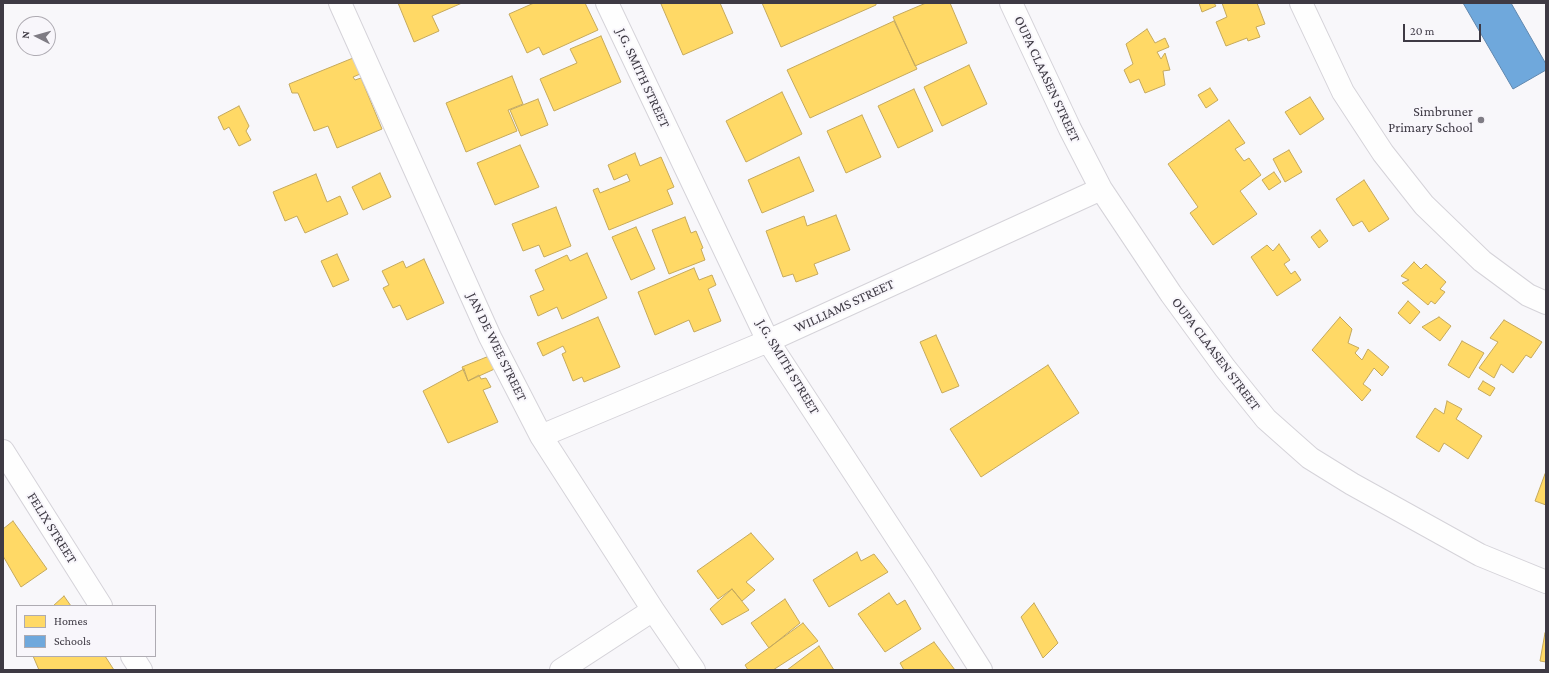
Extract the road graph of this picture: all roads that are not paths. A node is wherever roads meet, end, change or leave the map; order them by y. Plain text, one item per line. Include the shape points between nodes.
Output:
1 (340, 3) edge
2 (607, 3) edge
3 (1011, 3) edge
4 (1300, 3) edge
5 (1101, 189) junction
6 (1546, 303) edge
7 (768, 341) junction
8 (541, 436) junction
9 (3, 451) edge
10 (1546, 582) edge
11 (100, 605) edge
12 (653, 610) junction
13 (133, 657) edge
14 (141, 670) edge
15 (561, 670) edge
16 (694, 670) edge
17 (981, 670) edge

1 - 8 street, JAN DE WEE STREET via 490,337
2 - 7 street, J.G. SMITH STREET
3 - 5 street, OUPA CLAASEN STREET
4 - 6 street via 1343,92 1383,153 1424,205 1482,261 1528,294
5 - 7 street, WILLIAMS STREET
5 - 10 street, OUPA CLAASEN STREET via 1171,294 1225,368 1266,419 1310,458 1480,555
7 - 8 street, WILLIAMS STREET
7 - 17 street, J.G. SMITH STREET
8 - 12 street, JAN DE WEE STREET
9 - 11 street, FELIX STREET
12 - 15 street
12 - 16 street, JAN DE WEE STREET
13 - 14 street

